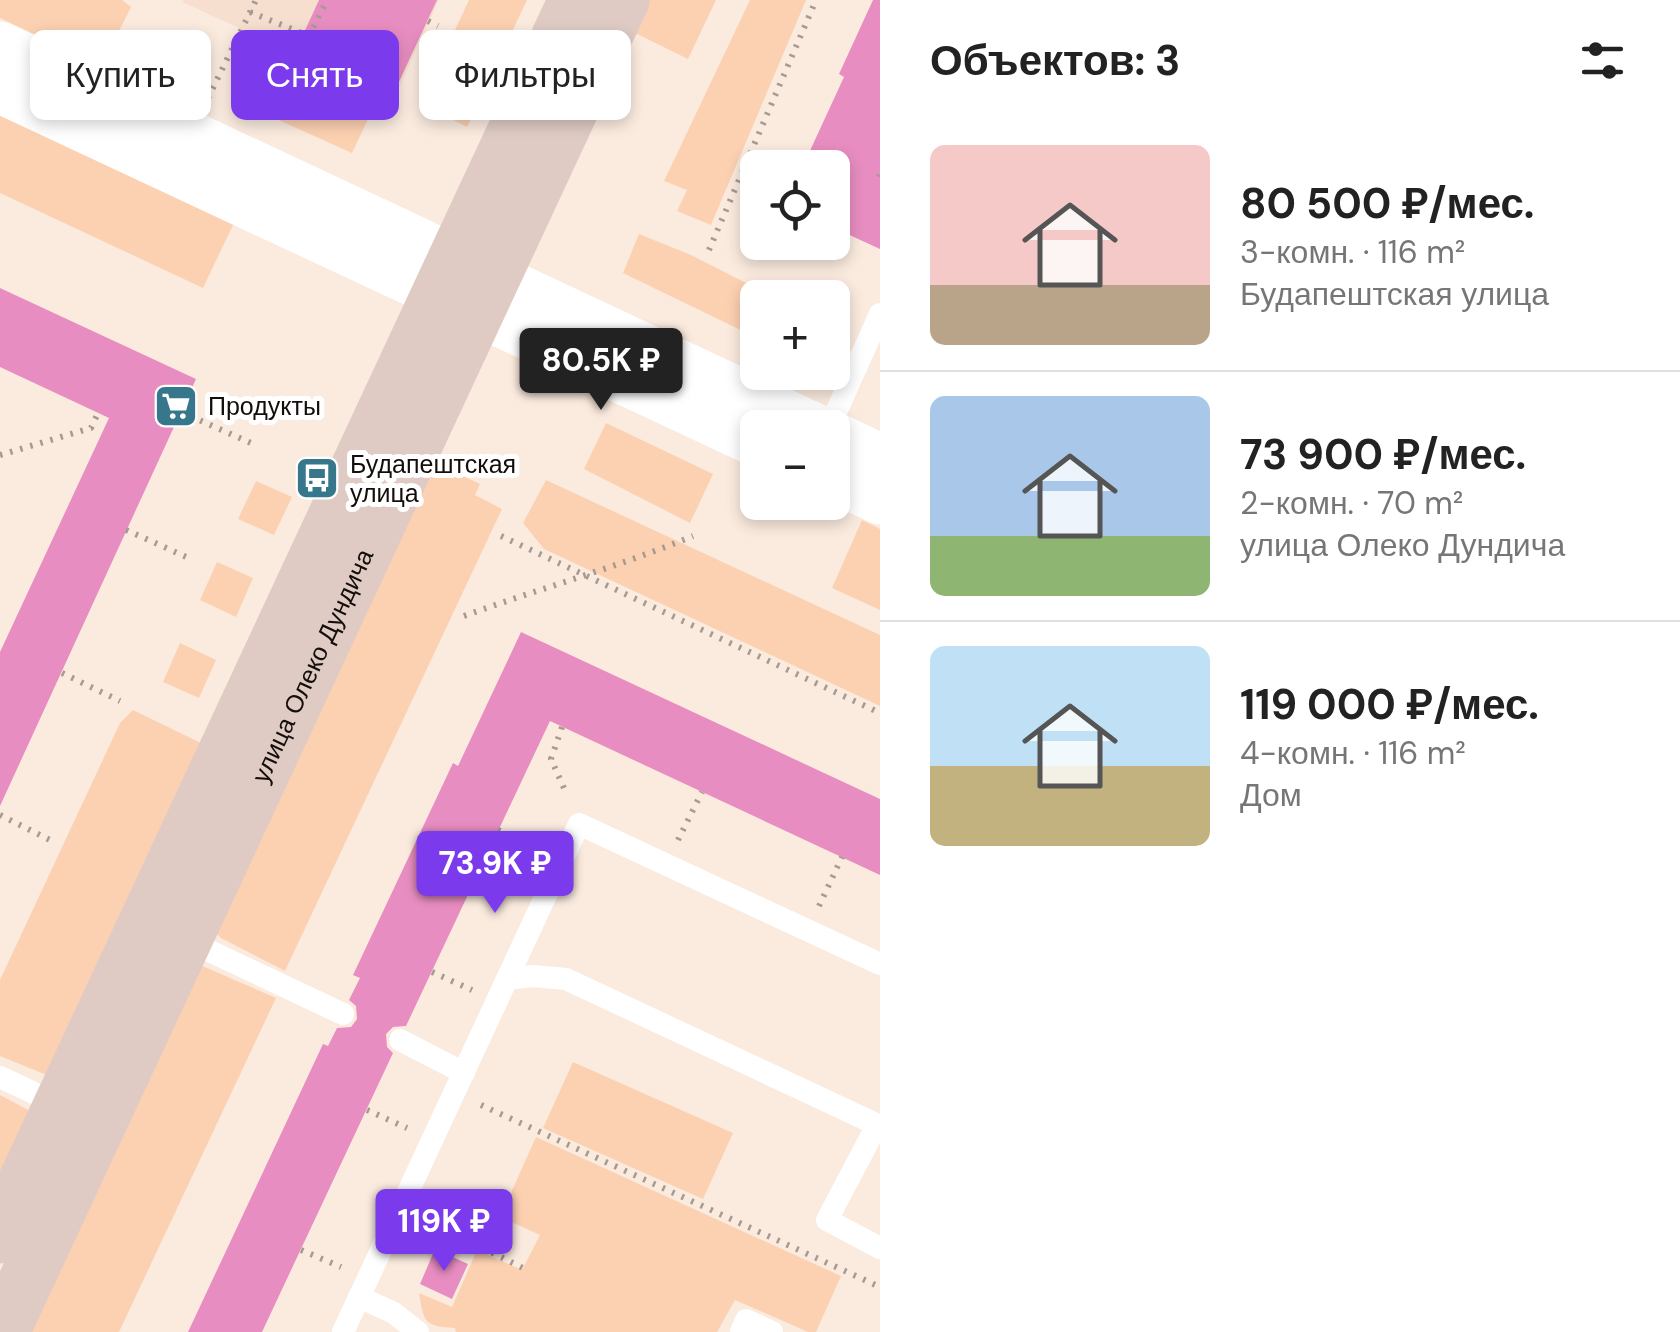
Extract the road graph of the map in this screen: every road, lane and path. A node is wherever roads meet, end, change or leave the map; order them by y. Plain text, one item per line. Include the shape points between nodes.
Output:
1 (256, 0) edge
2 (327, 0) edge
3 (576, 0) edge
4 (622, 0) edge
5 (816, 0) edge
6 (250, 12) junction
7 (428, 21) dead end
8 (438, 26) dead end
9 (294, 30) edge
10 (312, 30) edge
11 (0, 44) edge
12 (0, 91) edge
13 (211, 92) edge
14 (708, 250) dead end
15 (467, 286) junction
16 (880, 314) edge
17 (775, 410) edge
18 (839, 410) edge
19 (98, 412) dead end
20 (181, 412) dead end
21 (740, 435) edge
22 (850, 440) edge
23 (251, 443) dead end
24 (0, 456) edge
25 (880, 456) edge
26 (850, 488) edge
27 (880, 502) edge
28 (126, 530) dead end
29 (501, 536) dead end
30 (692, 536) dead end
31 (191, 560) dead end
32 (581, 574) junction
33 (464, 616) dead end
34 (62, 673) dead end
35 (120, 701) dead end
36 (880, 712) edge
37 (562, 726) dead end
38 (702, 792) dead end
39 (0, 815) edge
40 (579, 824) junction
41 (54, 842) dead end
42 (842, 857) dead end
43 (666, 865) junction
44 (808, 930) junction
45 (166, 931) junction
46 (880, 964) edge
47 (507, 980) junction
48 (343, 1014) dead end
49 (400, 1040) dead end
50 (0, 1077) edge
51 (459, 1083) junction
52 (367, 1110) dead end
53 (80, 1115) junction
54 (878, 1126) edge
55 (432, 1140) junction
56 (401, 1208) junction
57 (0, 1236) edge
58 (880, 1248) edge
59 (301, 1250) dead end
60 (524, 1268) dead end
61 (880, 1286) edge
62 (363, 1288) junction
63 (2, 1332) edge
64 (343, 1332) edge
65 (418, 1332) edge
66 (741, 1332) edge
67 (772, 1332) edge

1 - 6 path
2 - 10 path
3 - 15 street, улица Олеко Дундича
4 - 15 street, улица Олеко Дундича
5 - 14 path
6 - 9 path
6 - 13 path
7 - 8 path
11 - 15 street
12 - 15 street
15 - 17 street
15 - 21 street
15 - 45 street, улица Олеко Дундича
16 - 18 lane
19 - 24 path via 91,428
20 - 23 path
22 - 25 street
26 - 27 street
28 - 31 path
29 - 32 path
30 - 32 path
32 - 33 path
32 - 36 path
34 - 35 path
37 - 40 path via 551,759
38 - 43 path
39 - 41 path
40 - 43 lane
40 - 47 lane
42 - 44 path
43 - 44 lane
44 - 46 lane
45 - 48 lane
45 - 53 street, улица Олеко Дундича
47 - 51 lane
47 - 54 lane via 566,978
49 - 51 lane
50 - 53 lane
51 - 55 lane
51 - 61 path via 611,1168
52 - 55 path
53 - 57 street, улица Олеко Дундича
53 - 63 street, улица Олеко Дундича
54 - 58 lane via 827,1220
55 - 56 lane
56 - 60 path
56 - 62 lane
59 - 62 path
62 - 64 lane
62 - 65 lane
66 - 67 lane via 746,1320

